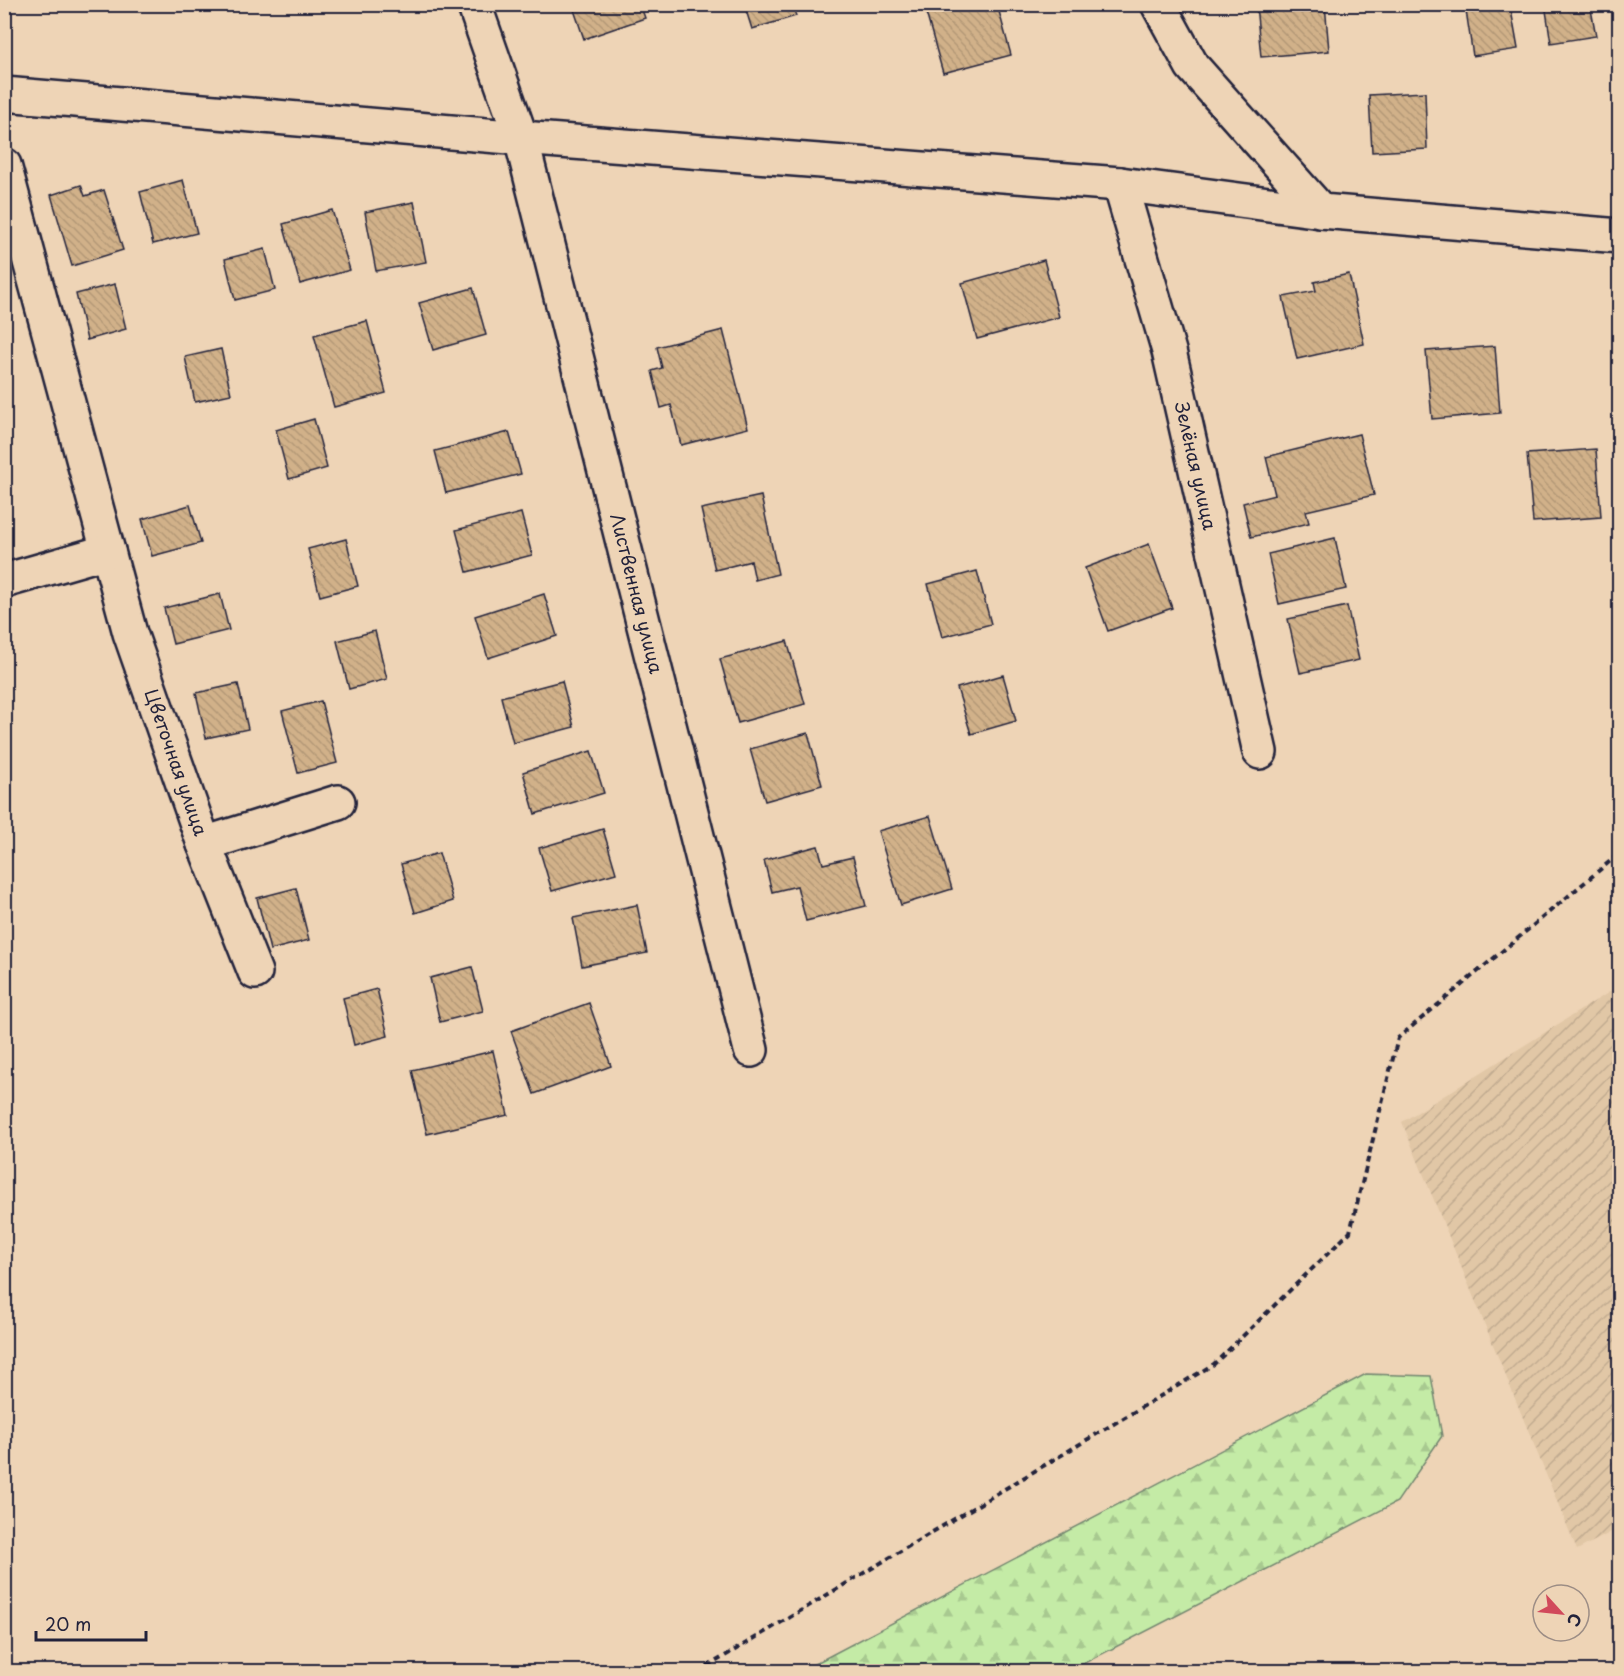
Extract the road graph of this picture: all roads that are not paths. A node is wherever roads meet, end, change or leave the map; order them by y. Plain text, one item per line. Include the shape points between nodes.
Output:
1 (474, 4) edge
2 (1158, 4) edge
3 (4, 94) edge
4 (521, 138) junction
5 (4, 165) edge
6 (1120, 184) junction
7 (1321, 211) junction
8 (1620, 236) edge
9 (108, 551) junction
10 (4, 581) edge
11 (1260, 752) dead end
12 (338, 802) dead end
13 (204, 844) junction
14 (255, 972) dead end
15 (751, 1050) dead end

1 - 4 street, Лиственная улица
2 - 7 street via 1192,66
3 - 4 street
4 - 6 street
4 - 15 street, Лиственная улица
5 - 9 street, Цветочная улица
6 - 7 street
6 - 11 street, Зелёная улица via 1169,351
7 - 8 street
9 - 10 street
9 - 13 street, Цветочная улица via 130,633
12 - 13 street
13 - 14 street, Цветочная улица

